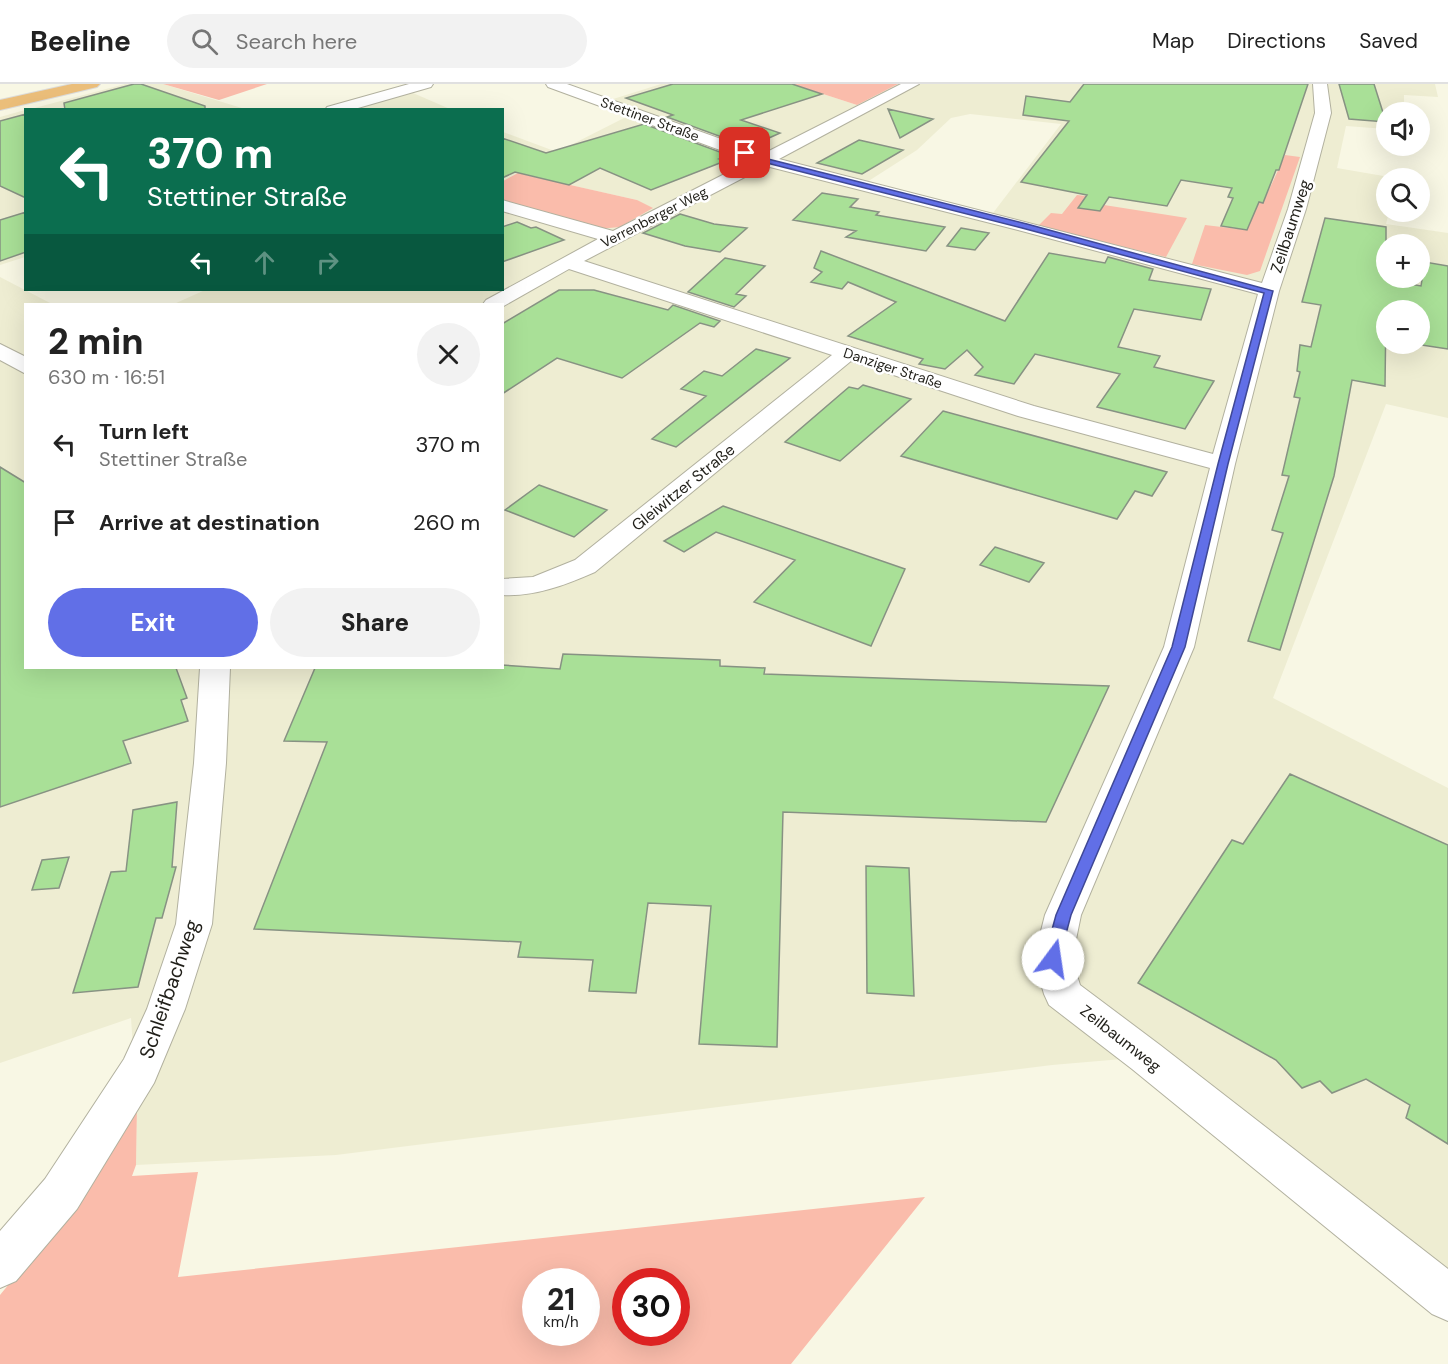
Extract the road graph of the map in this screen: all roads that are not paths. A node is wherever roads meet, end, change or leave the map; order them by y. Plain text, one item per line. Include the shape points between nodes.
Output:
1 (92, 84) edge
2 (426, 84) edge
3 (553, 84) edge
4 (912, 84) edge
5 (1320, 84) edge
6 (0, 105) edge
7 (339, 108) edge
8 (766, 161) junction
9 (504, 206) edge
10 (613, 237) junction
11 (566, 262) junction
12 (1269, 291) junction
13 (495, 303) edge
14 (0, 351) edge
15 (848, 353) junction
16 (24, 366) edge
17 (1223, 464) junction
18 (504, 587) edge
19 (215, 669) edge
20 (0, 1265) edge
21 (1448, 1298) edge

1 - 6 main road
2 - 7 street
3 - 8 street, Stettiner Straße
4 - 8 street, Verrenberger Weg
5 - 12 street, Zeilbaumweg via 1323,113
8 - 10 street, Verrenberger Weg
8 - 12 street, Stettiner Straße
9 - 10 street
10 - 11 street, Verrenberger Weg
11 - 13 street, Verrenberger Weg
11 - 15 street, Danziger Straße
12 - 17 street, Zeilbaumweg
14 - 16 street
15 - 17 street, Danziger Straße via 1026,411
15 - 18 street, Gleiwitzer Straße via 585,566 548,582 516,589
17 - 21 street, Zeilbaumweg via 1179,647 1064,915 1053,959 1063,994
19 - 20 street, Schleifbachweg via 194,924 166,1009 140,1070 61,1194

